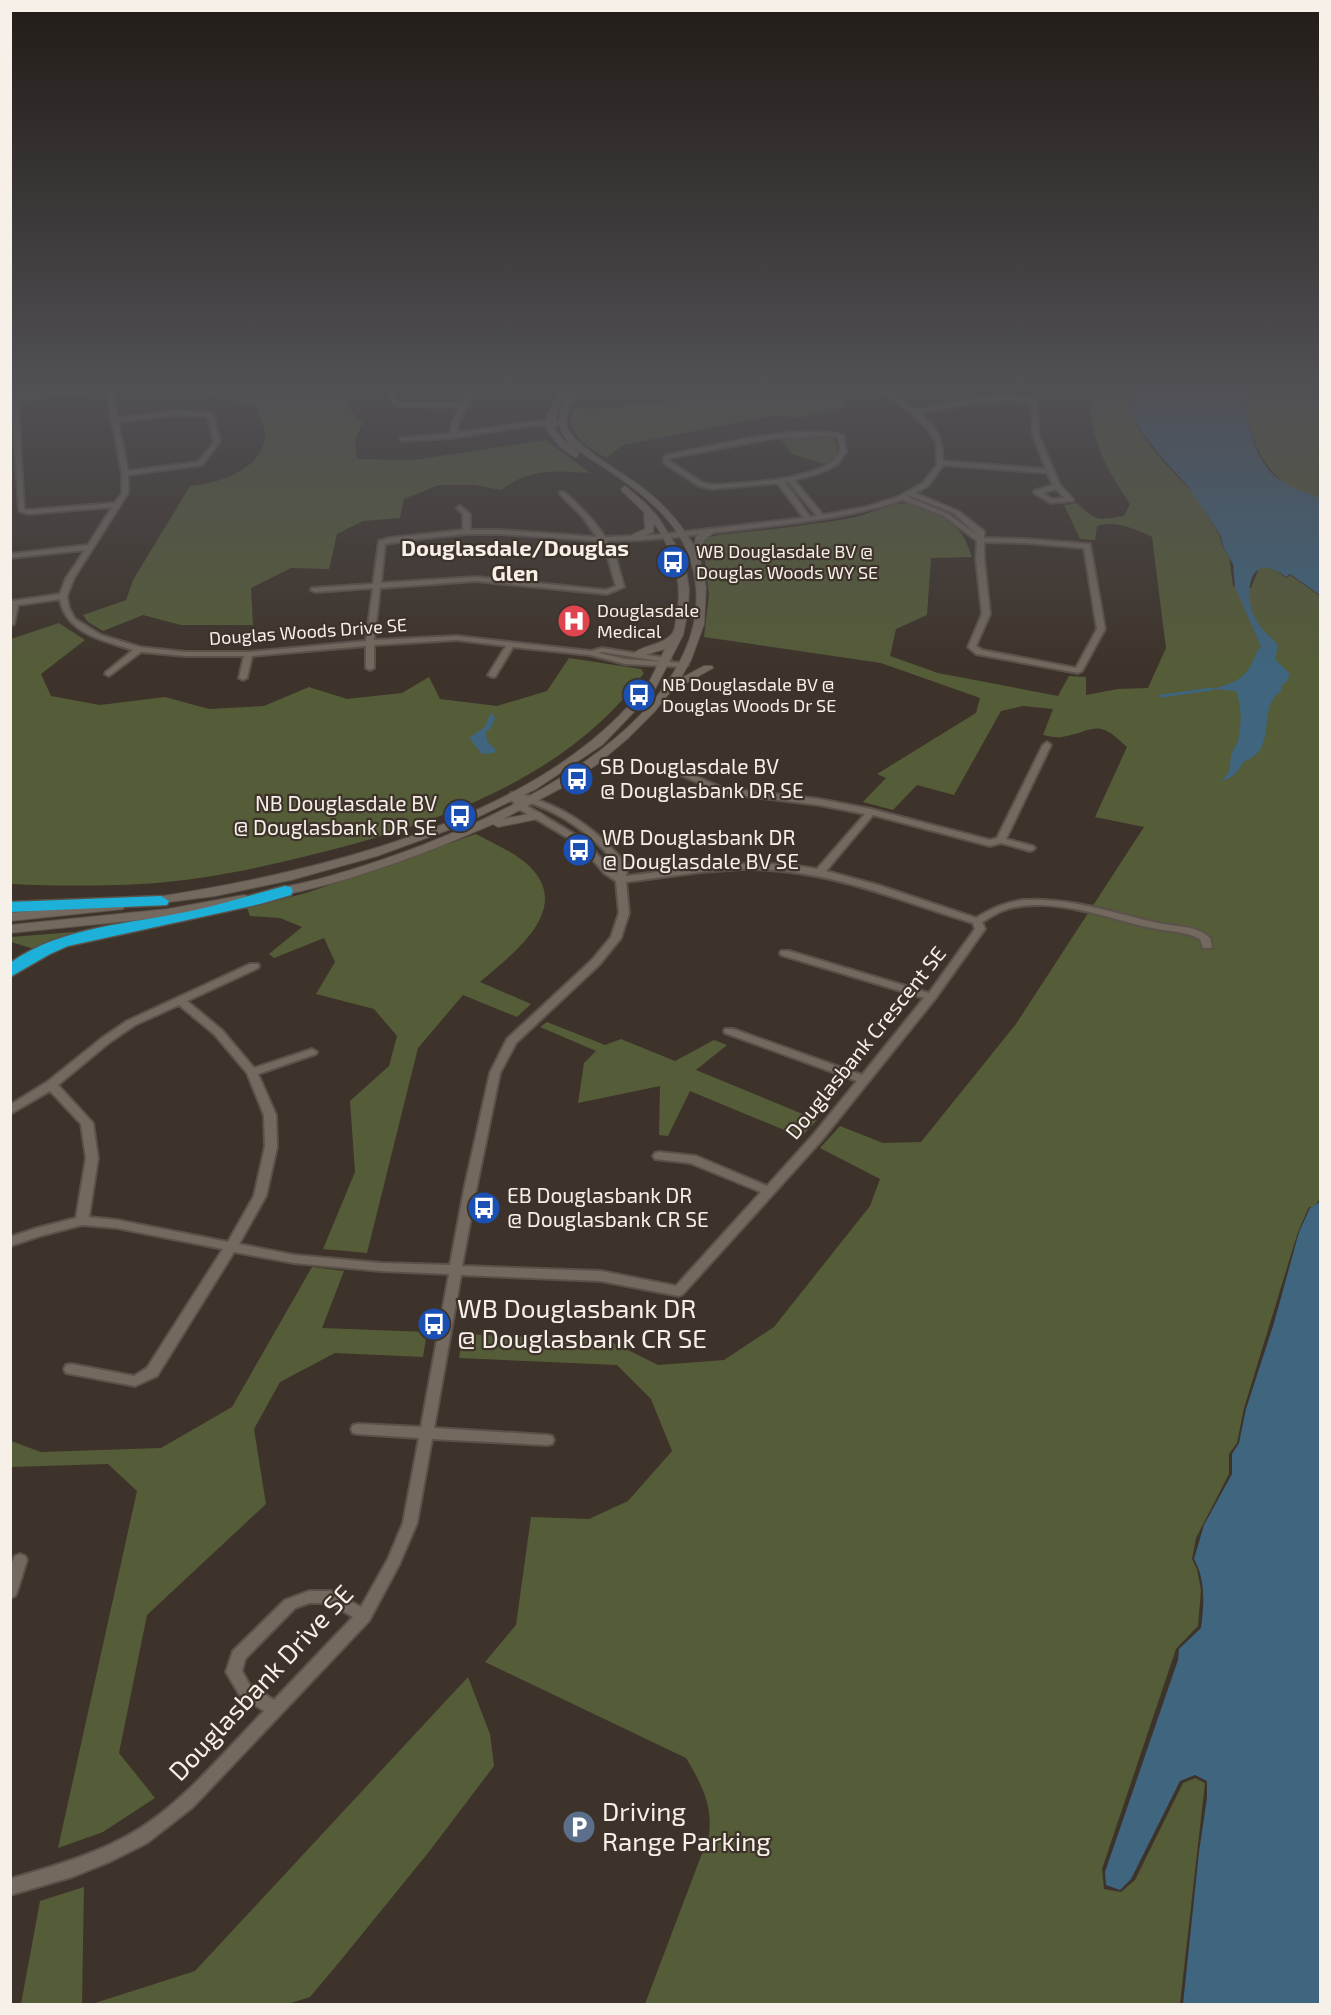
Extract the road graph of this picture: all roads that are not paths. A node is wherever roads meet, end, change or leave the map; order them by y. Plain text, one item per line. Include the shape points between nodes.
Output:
1 (19, 481) edge
2 (125, 481) edge
3 (614, 481) edge
4 (626, 481) edge
5 (695, 481) edge
6 (769, 481) edge
7 (780, 481) edge
8 (792, 481) edge
9 (926, 481) edge
10 (1055, 481) edge
11 (1057, 486) dead end
12 (562, 493) dead end
13 (906, 495) junction
14 (117, 505) junction
15 (460, 508) dead end
16 (648, 510) junction
17 (822, 518) junction
18 (809, 520) junction
19 (711, 531) junction
20 (467, 532) junction
21 (682, 534) junction
22 (667, 535) junction
23 (635, 537) junction
24 (604, 539) junction
25 (980, 540) junction
26 (89, 547) junction
27 (10, 556) edge
28 (695, 561) junction
29 (376, 586) junction
30 (315, 590) dead end
31 (63, 596) junction
32 (10, 624) edge
33 (678, 635) junction
34 (370, 643) junction
35 (511, 644) junction
36 (139, 649) junction
37 (591, 653) junction
38 (249, 654) junction
39 (638, 654) junction
40 (668, 662) junction
41 (684, 665) junction
42 (370, 668) dead end
43 (708, 668) dead end
44 (109, 674) dead end
45 (492, 675) dead end
46 (243, 678) dead end
47 (666, 692) junction
48 (1047, 745) dead end
49 (678, 772) dead end
50 (532, 800) junction
51 (517, 801) junction
52 (871, 812) junction
53 (539, 816) junction
54 (472, 829) junction
55 (1001, 840) junction
56 (1030, 848) dead end
57 (820, 872) junction
58 (621, 880) junction
59 (285, 891) junction
60 (161, 901) junction
61 (10, 907) edge
62 (10, 917) edge
63 (976, 921) junction
64 (10, 929) edge
65 (1207, 946) dead end
66 (785, 953) dead end
67 (254, 966) dead end
68 (10, 972) edge
69 (931, 997) junction
70 (179, 1000) junction
71 (729, 1031) dead end
72 (312, 1052) dead end
73 (252, 1072) junction
74 (864, 1079) junction
75 (51, 1085) junction
76 (10, 1110) edge
77 (659, 1156) dead end
78 (769, 1191) junction
79 (82, 1221) junction
80 (10, 1242) edge
81 (231, 1247) junction
82 (457, 1270) junction
83 (71, 1370) dead end
84 (358, 1429) dead end
85 (428, 1432) junction
86 (547, 1440) dead end
87 (20, 1560) dead end
88 (10, 1592) edge
89 (364, 1616) junction
90 (276, 1710) junction
91 (10, 1887) edge

1 - 14 street via 21,510 28,512
2 - 14 street via 125,493
3 - 16 street
4 - 21 street via 651,499
5 - 6 street via 712,487
7 - 18 street
8 - 17 street
9 - 13 street
10 - 11 street
12 - 24 street via 584,512
13 - 17 street via 863,510
13 - 25 street via 946,515
14 - 26 street
15 - 20 street via 466,514
16 - 22 street
16 - 23 street via 650,529
17 - 18 street
18 - 19 street
19 - 21 street
19 - 28 street via 699,539
20 - 24 street
20 - 29 street via 382,543
21 - 22 street
21 - 28 street
22 - 23 street
22 - 33 street via 685,578 686,602
23 - 24 street
24 - 29 street via 620,587 607,592 476,579
25 - 25 street via 986,614 972,647 979,652 1078,671 1101,629 1087,546
26 - 27 street
26 - 31 street
28 - 41 street via 703,595 702,612 698,636
29 - 30 street
29 - 34 street
31 - 32 street via 15,603
31 - 36 street, Douglas Woods Drive SE via 65,608 80,626 109,641
33 - 39 street via 664,646
33 - 40 street
34 - 35 street, Douglas Woods Drive SE via 457,638
34 - 38 street, Douglas Woods Drive SE
34 - 42 street
35 - 37 street, Douglas Woods Drive SE
35 - 45 street
36 - 38 street, Douglas Woods Drive SE
36 - 44 street
37 - 39 street, Douglas Woods Drive SE via 602,650
37 - 40 street, Douglas Woods Drive SE
38 - 46 street
39 - 40 street, Douglas Woods Drive SE
40 - 41 street, Douglas Woods Drive SE
40 - 51 street via 610,733
41 - 47 street
43 - 47 street
47 - 50 street via 610,749 579,773
48 - 55 street
49 - 52 street via 721,790
50 - 51 street
50 - 58 street, Douglasbank Drive SE via 597,836 623,866
51 - 53 street
51 - 54 street
51 - 60 street via 357,859 281,879
52 - 55 street via 990,843
52 - 57 street
53 - 54 street
53 - 58 street via 583,843 607,871
54 - 59 street via 374,866
55 - 56 street
57 - 58 street via 749,866
57 - 63 street
58 - 82 street, Douglasbank Drive SE via 624,913 616,938 596,962 511,1041 495,1073
59 - 64 street via 168,913
59 - 68 highway via 203,914 76,938 40,950
60 - 61 highway
60 - 62 street
63 - 65 street via 1017,904 1062,905 1190,931 1204,938
63 - 69 street, Douglasbank Crescent SE via 980,929
66 - 69 street
67 - 70 street
69 - 74 street, Douglasbank Crescent SE
70 - 73 street via 218,1032
70 - 75 street via 123,1028
71 - 74 street
72 - 73 street
73 - 81 street via 270,1115 271,1147 260,1196
74 - 78 street, Douglasbank Crescent SE
75 - 76 street
75 - 79 street via 87,1124 92,1158
77 - 78 street via 692,1159
78 - 82 street, Douglasbank Crescent SE via 679,1291 601,1276
79 - 80 street
79 - 81 street via 117,1224
81 - 82 street via 331,1263
81 - 83 street via 152,1372 135,1380
82 - 85 street, Douglasbank Drive SE
84 - 85 street
85 - 86 street
85 - 89 street, Douglasbank Drive SE via 410,1523
87 - 88 street
89 - 90 street, Douglasbank Drive SE
89 - 90 street via 331,1597 309,1597 290,1604 238,1656 234,1672 244,1689
90 - 91 street, Douglasbank Drive SE via 187,1802 141,1837 72,1869

